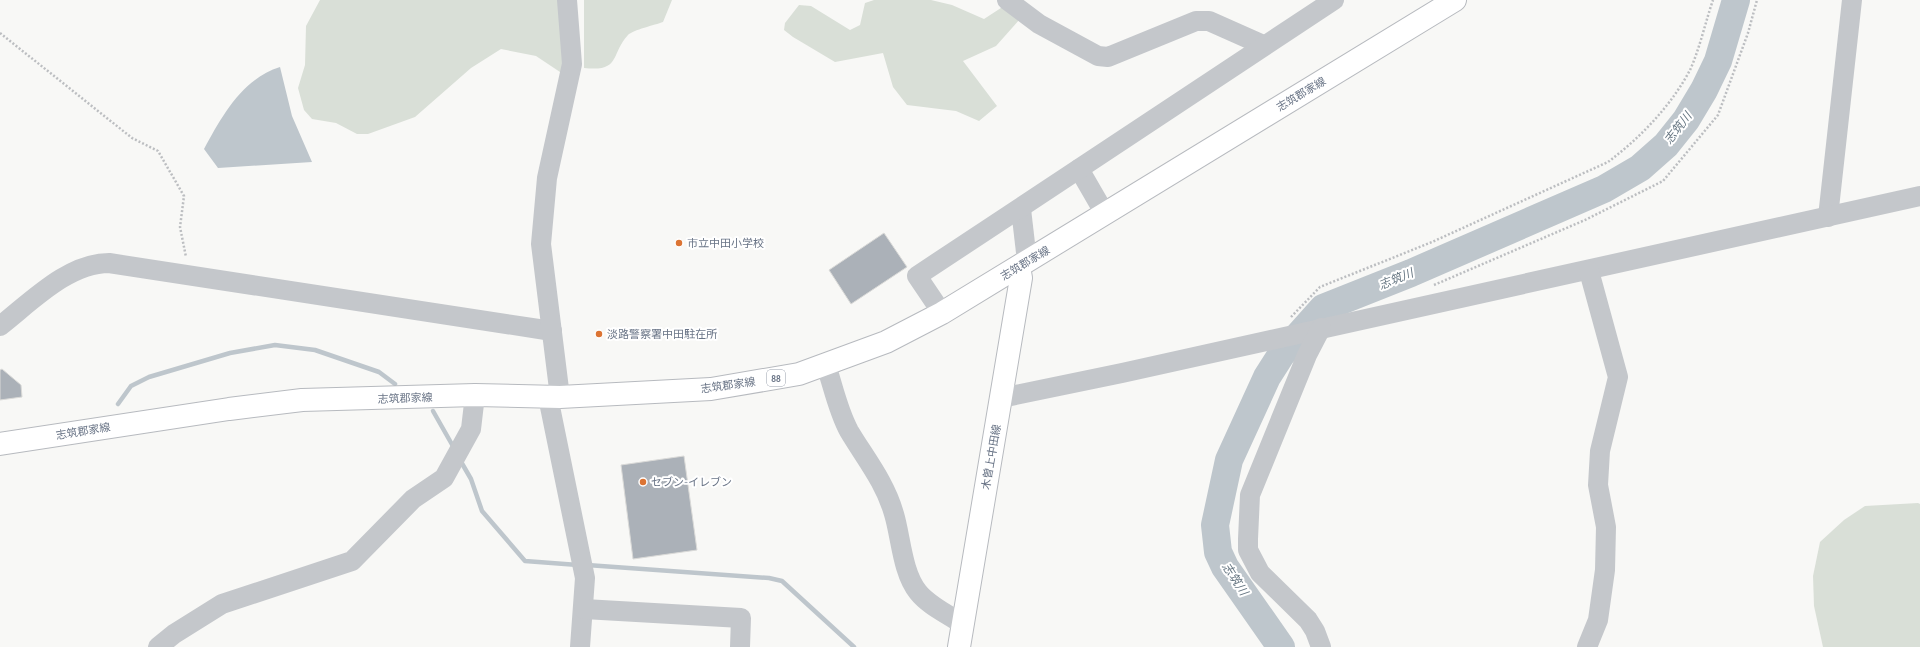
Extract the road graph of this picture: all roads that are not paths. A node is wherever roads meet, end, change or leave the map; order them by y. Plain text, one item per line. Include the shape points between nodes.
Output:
1 (567, 0) edge
2 (1007, 0) edge
3 (1334, 0) edge
4 (1455, 0) edge
5 (1852, 0) edge
6 (1263, 45) junction
7 (1079, 169) junction
8 (1920, 196) edge
9 (1021, 209) junction
10 (1106, 214) junction
11 (1828, 217) junction
12 (1023, 264) junction
13 (1589, 271) junction
14 (942, 313) junction
15 (0, 326) edge
16 (1319, 329) junction
17 (552, 331) junction
18 (826, 364) junction
19 (475, 395) junction
20 (554, 397) junction
21 (1001, 398) junction
22 (0, 444) edge
23 (584, 609) junction
24 (962, 624) junction
25 (158, 647) edge
26 (580, 647) edge
27 (740, 647) edge
28 (958, 647) edge
29 (1321, 647) edge
30 (1587, 647) edge

1 - 17 street via 572,64 547,178 541,232
2 - 6 street via 1039,24 1098,56 1108,57 1196,22 1209,21
3 - 6 street
4 - 10 main road, 志筑郡家線 / 88
5 - 11 street
6 - 7 street via 1229,71
7 - 9 street
7 - 10 street
8 - 11 street
9 - 12 street
9 - 14 street via 917,276
10 - 12 main road, 志筑郡家線 / 88
11 - 13 street
12 - 14 main road, 志筑郡家線 / 88
12 - 21 main road, 木曽上中田線
13 - 16 street
13 - 30 street via 1618,377 1600,451 1598,485 1606,527 1605,570 1598,620
14 - 18 main road, 志筑郡家線 / 88 via 886,342
15 - 17 street via 64,277 83,266 109,263
16 - 21 street via 1122,374
16 - 29 street via 1250,495 1248,550 1260,573 1308,620
17 - 20 street
18 - 20 main road, 志筑郡家線 / 88 via 799,374 711,389
18 - 24 street via 848,429 880,479 894,514 912,581 918,592 930,603
19 - 20 main road, 志筑郡家線 / 88
19 - 22 main road, 志筑郡家線 / 88 via 302,400
19 - 25 street via 471,429 444,478 413,499 352,561 222,604
20 - 23 street via 585,578
21 - 24 main road, 木曽上中田線
23 - 26 street
23 - 27 street via 741,618
24 - 28 main road, 木曽上中田線

